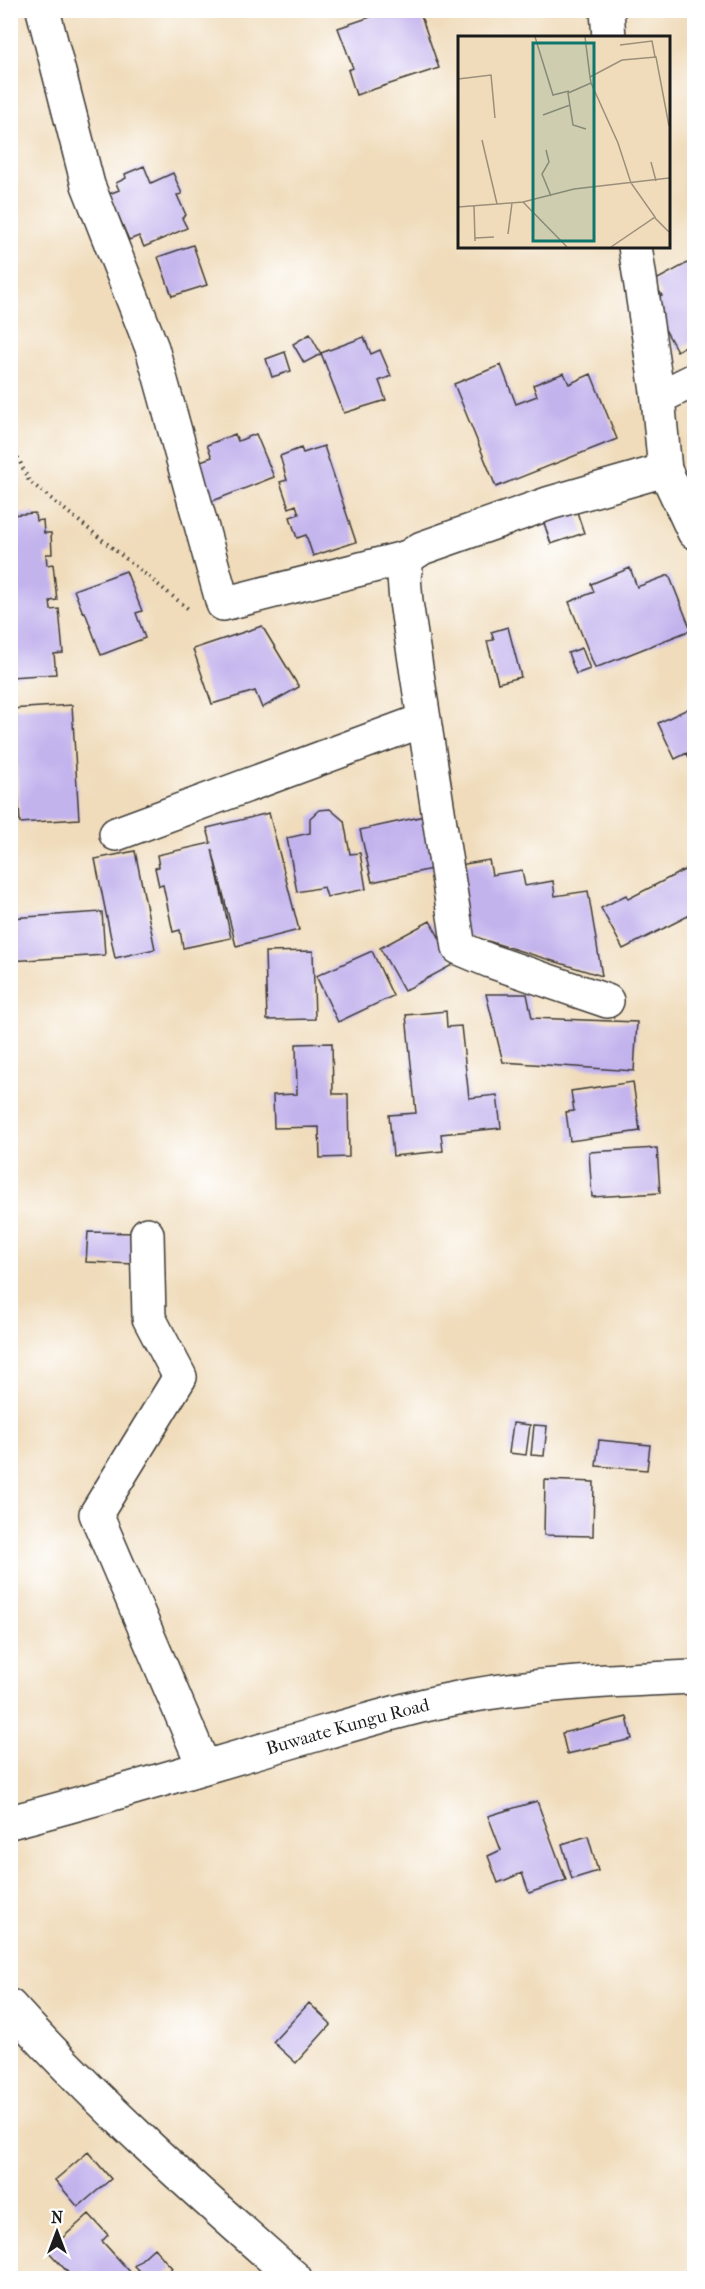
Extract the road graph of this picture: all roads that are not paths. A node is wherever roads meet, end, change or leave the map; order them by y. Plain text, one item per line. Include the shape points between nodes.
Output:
1 (43, 10) edge
2 (607, 10) edge
3 (609, 36) edge
4 (635, 248) edge
5 (694, 380) edge
6 (658, 398) junction
7 (666, 470) junction
8 (694, 532) edge
9 (408, 557) junction
10 (424, 720) junction
11 (117, 834) dead end
12 (607, 1001) dead end
13 (147, 1234) dead end
14 (694, 1677) edge
15 (204, 1767) junction
16 (10, 1822) edge
17 (10, 2006) edge
18 (295, 2278) edge

1 - 9 street via 88,185 152,348 223,604
2 - 3 street
4 - 6 street
5 - 6 street
6 - 7 street
7 - 8 street
7 - 9 street via 550,503 422,548
9 - 10 street via 404,576 406,602
10 - 11 street
10 - 12 street via 459,948
13 - 15 street via 149,1318 180,1377 96,1514
14 - 15 street, Buwaate Kungu Road via 571,1682 468,1696
15 - 16 street, Buwaate Kungu Road
17 - 18 street via 118,2116

